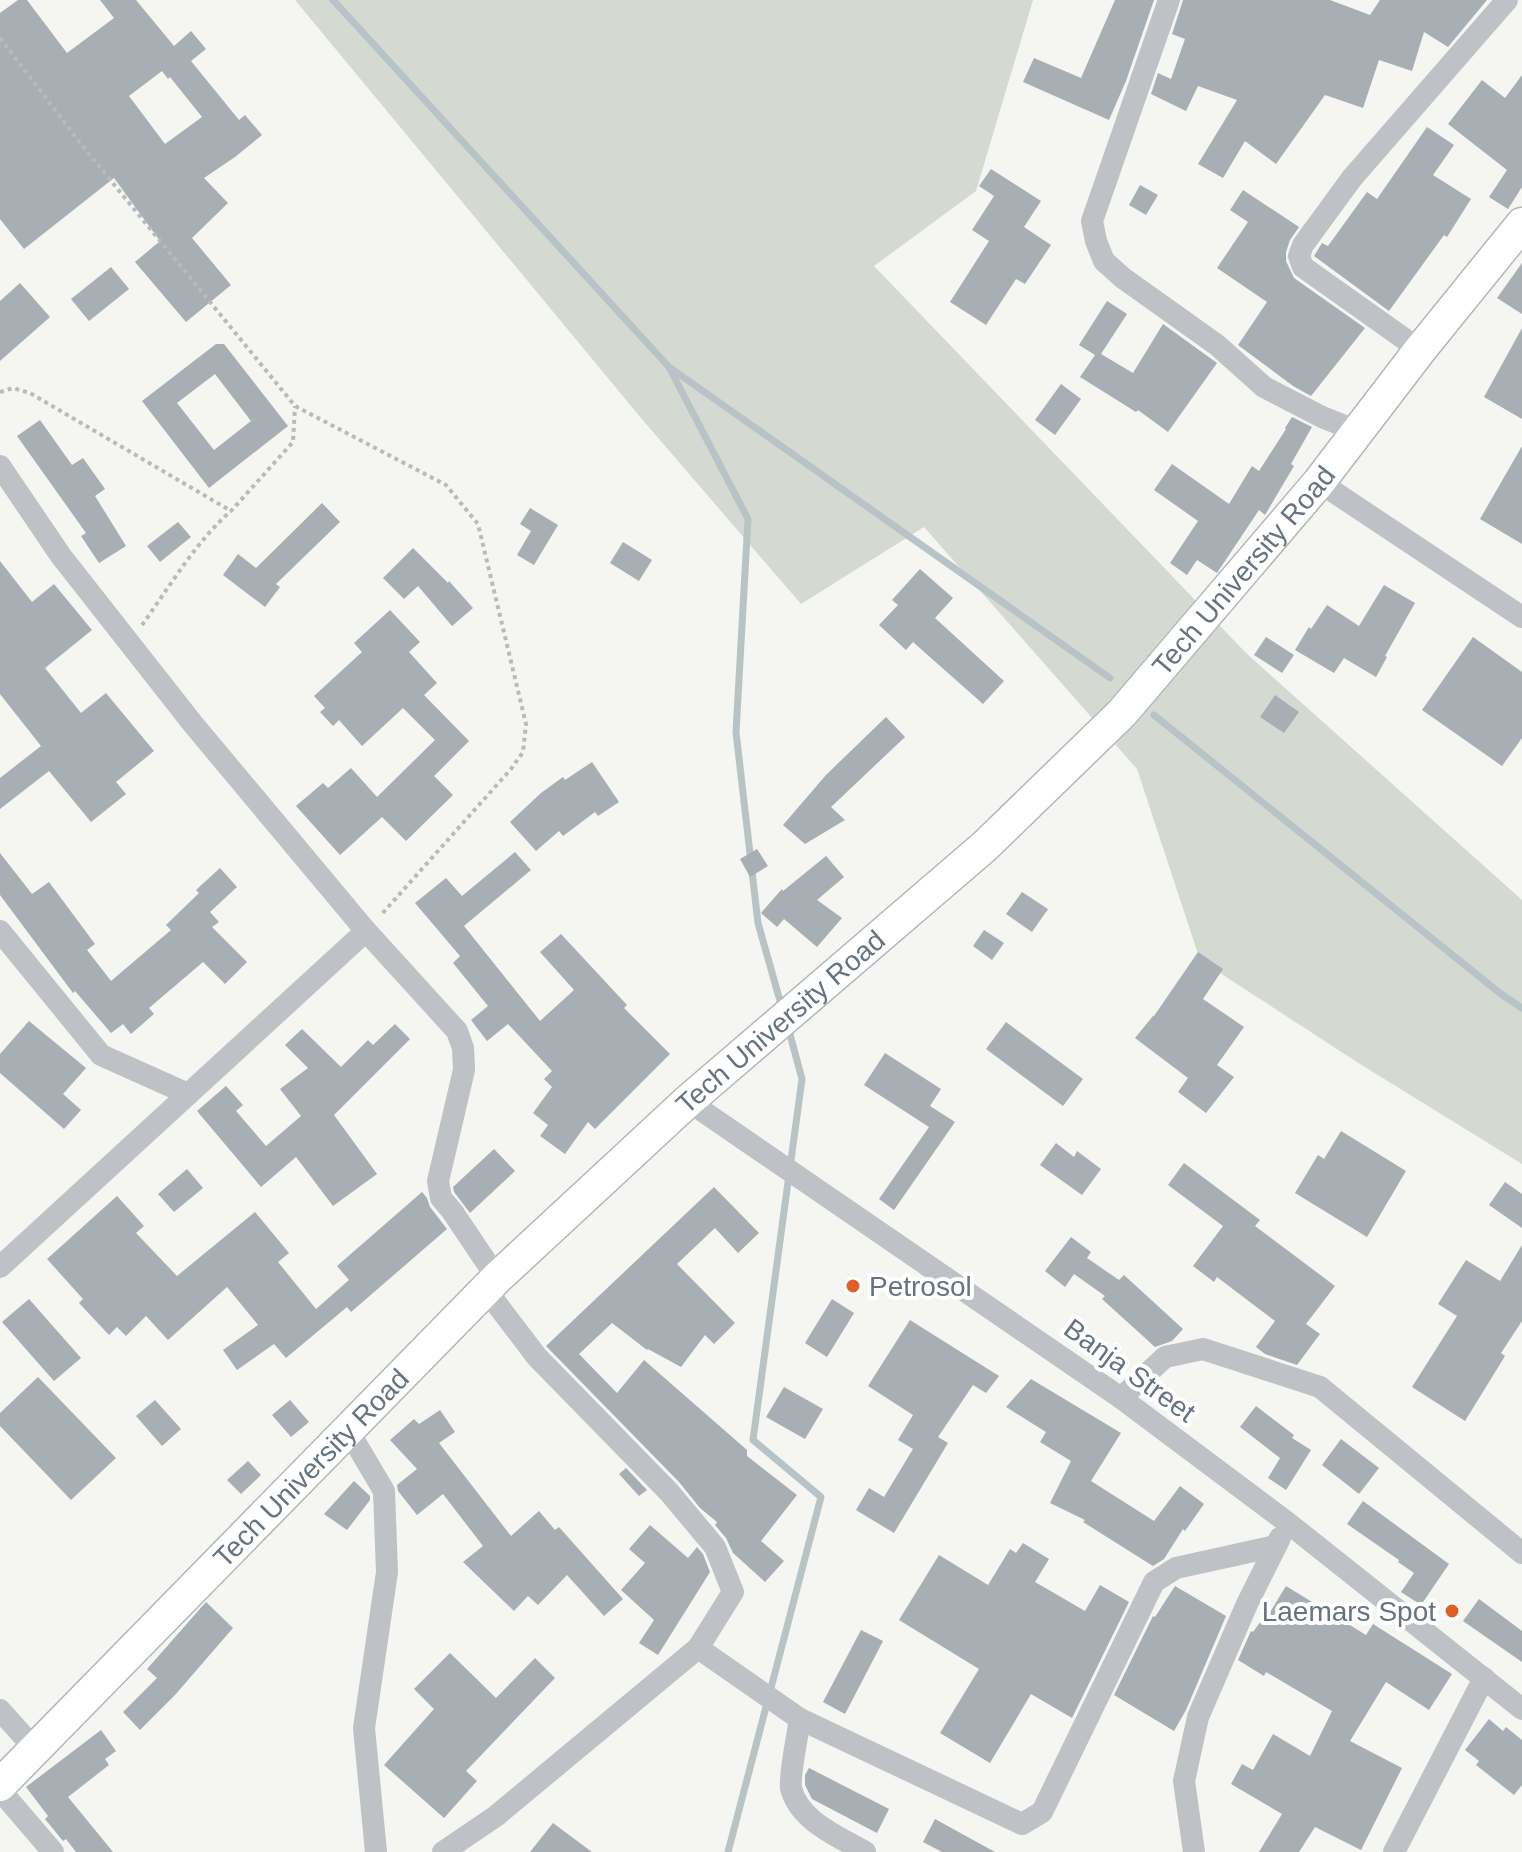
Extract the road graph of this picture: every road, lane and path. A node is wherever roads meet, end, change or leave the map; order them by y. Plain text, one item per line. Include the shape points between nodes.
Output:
1 (1169, 0) edge
2 (1507, 0) edge
3 (0, 38) edge
4 (1522, 224) edge
5 (1420, 350) junction
6 (0, 392) edge
7 (295, 406) junction
8 (1357, 431) junction
9 (0, 466) edge
10 (1319, 482) junction
11 (231, 511) junction
12 (1522, 617) edge
13 (129, 643) junction
14 (0, 931) edge
15 (366, 931) junction
16 (188, 1094) junction
17 (688, 1101) junction
18 (0, 1267) edge
19 (492, 1284) junction
20 (1121, 1398) junction
21 (348, 1430) junction
22 (1288, 1523) junction
23 (1276, 1546) junction
24 (1522, 1553) edge
25 (698, 1648) junction
26 (1484, 1678) junction
27 (1522, 1709) edge
28 (0, 1710) edge
29 (800, 1719) junction
30 (35, 1749) junction
31 (0, 1787) edge
32 (53, 1852) edge
33 (376, 1852) edge
34 (443, 1852) edge
35 (865, 1852) edge
36 (1194, 1852) edge
37 (1394, 1852) edge

1 - 8 street via 1092,221 1104,261 1264,387
2 - 5 street via 1352,178 1299,256 1303,267
3 - 7 path
4 - 5 street, Tech University Road
5 - 8 street, Tech University Road
6 - 11 path via 13,388 30,393
7 - 11 path via 293,442
7 - 15 path via 446,485 478,524 526,724 523,752 511,769
8 - 10 street, Tech University Road
9 - 13 street
10 - 12 street
10 - 17 street, Tech University Road via 1111,724 985,846
11 - 13 path
13 - 15 street
14 - 16 street via 101,1055
15 - 16 street
15 - 19 street via 457,1031 464,1070 438,1181 441,1198
16 - 18 street
17 - 19 street, Tech University Road
17 - 20 street, Banja Street
19 - 21 street, Tech University Road
19 - 25 street via 537,1357 669,1492 715,1547 733,1592
20 - 22 street, Banja Street
20 - 24 street via 1165,1357 1203,1349 1320,1387
21 - 30 street, Tech University Road
21 - 33 street via 384,1491 387,1572 364,1728
22 - 23 street
22 - 26 street, Banja Street
23 - 29 street via 1176,1568 1154,1582 1042,1812 1022,1824
23 - 36 street via 1198,1717 1184,1781
25 - 29 street
25 - 34 street via 496,1816
26 - 27 street, Banja Street
26 - 37 street
28 - 30 street
29 - 35 street via 790,1785 797,1802 807,1816
30 - 31 street, Tech University Road
31 - 32 street

